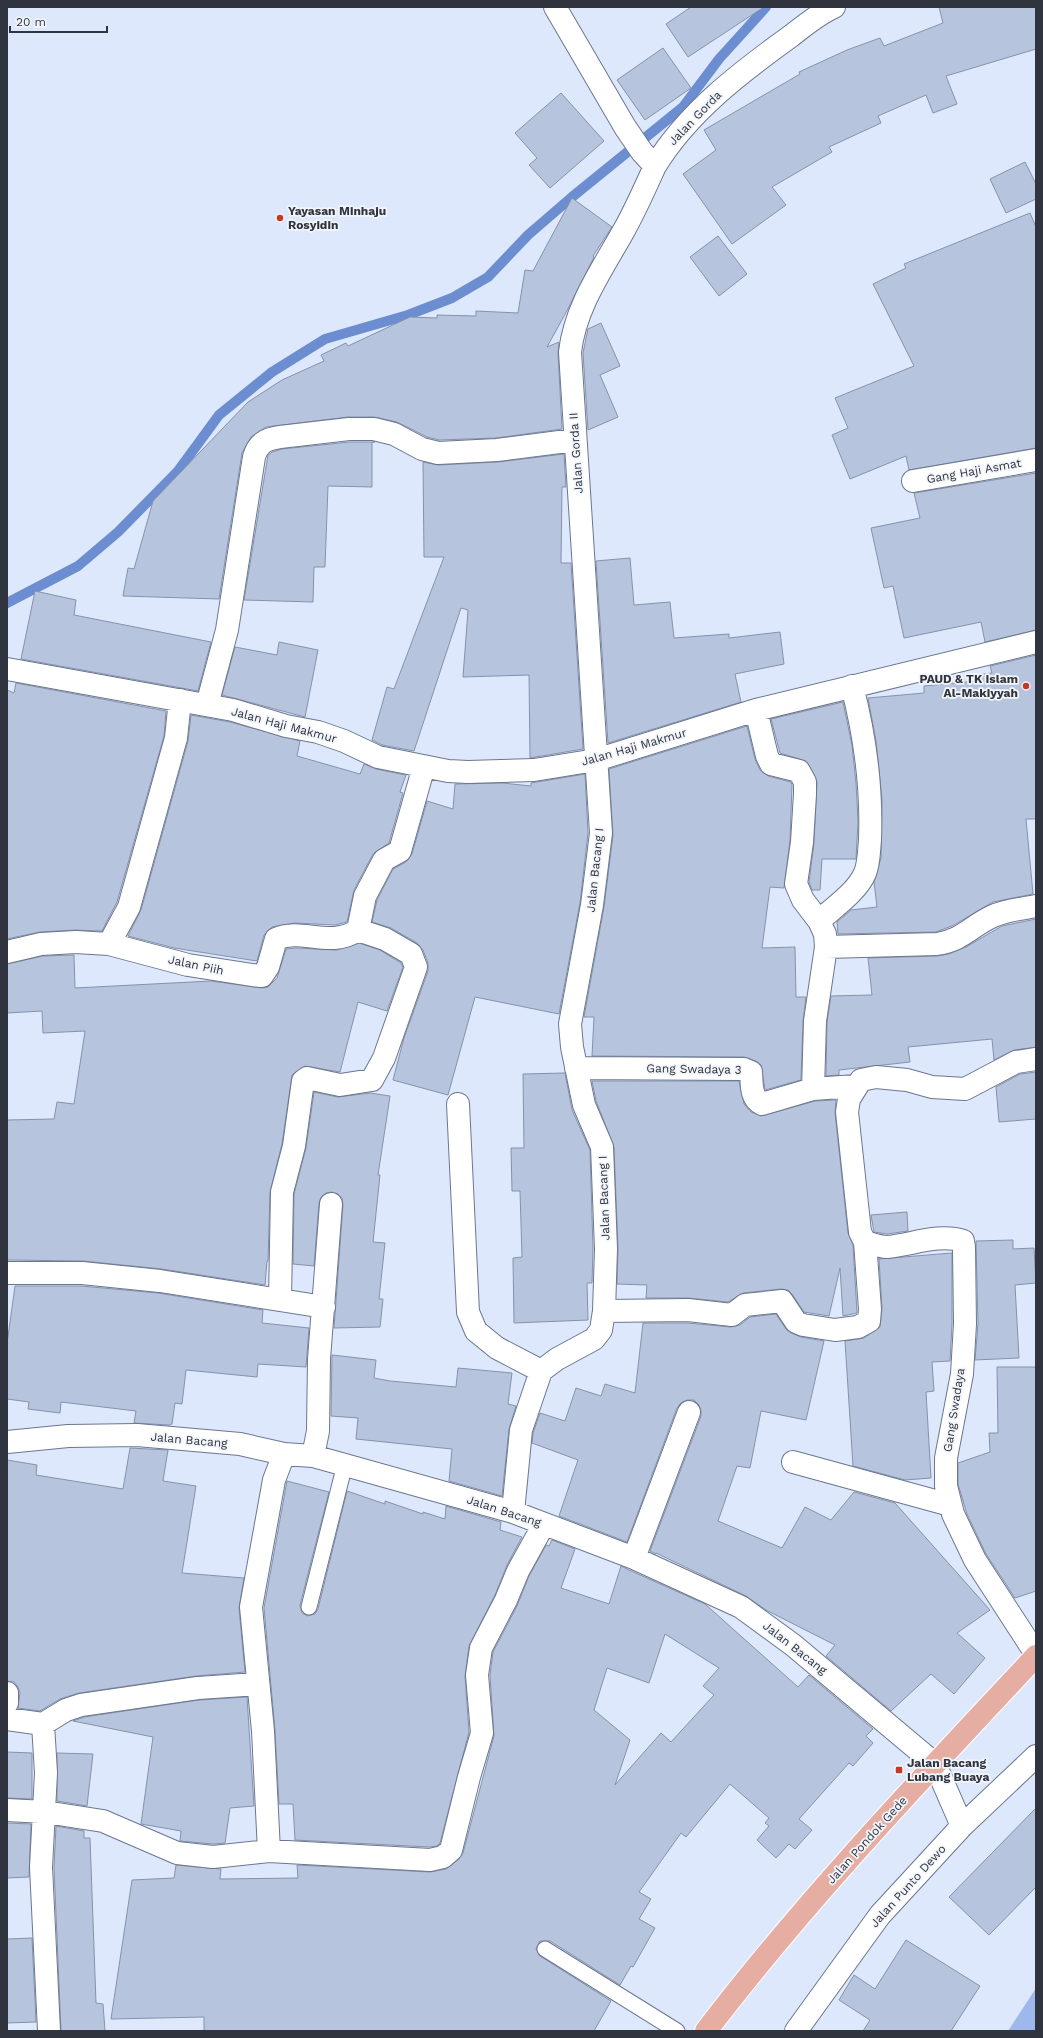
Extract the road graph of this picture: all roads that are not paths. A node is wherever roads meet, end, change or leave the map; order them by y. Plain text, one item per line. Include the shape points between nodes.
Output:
1 (555, 7) edge
2 (834, 7) edge
3 (649, 159) junction
4 (575, 440) junction
5 (1036, 460) edge
6 (913, 481) dead end
7 (1036, 642) edge
8 (7, 669) edge
9 (852, 686) junction
10 (180, 700) junction
11 (207, 705) junction
12 (756, 710) junction
13 (596, 760) junction
14 (424, 766) junction
15 (1036, 906) edge
16 (819, 921) junction
17 (358, 930) junction
18 (109, 944) junction
19 (826, 947) junction
20 (7, 952) edge
21 (1036, 1059) edge
22 (576, 1068) junction
23 (856, 1086) junction
24 (813, 1089) junction
25 (458, 1104) dead end
26 (331, 1204) dead end
27 (866, 1242) junction
28 (7, 1273) edge
29 (280, 1300) junction
30 (324, 1307) junction
31 (604, 1311) junction
32 (541, 1371) junction
33 (689, 1412) dead end
34 (7, 1442) edge
35 (284, 1454) junction
36 (313, 1456) junction
37 (793, 1462) dead end
38 (345, 1464) junction
39 (950, 1505) junction
40 (513, 1512) junction
41 (544, 1524) junction
42 (634, 1558) junction
43 (309, 1607) dead end
44 (1036, 1655) edge
45 (258, 1684) junction
46 (7, 1693) edge
47 (7, 1703) edge
48 (7, 1719) edge
49 (43, 1724) junction
50 (1036, 1756) edge
51 (935, 1764) junction
52 (7, 1810) edge
53 (45, 1812) junction
54 (962, 1826) junction
55 (269, 1851) junction
56 (545, 1949) dead end
57 (49, 2031) edge
58 (677, 2031) edge
59 (706, 2031) edge
60 (796, 2031) edge

1 - 3 street via 625,127
2 - 3 street, Jalan Gorda via 776,46 702,108 671,142
3 - 4 street, Jalan Gorda II via 628,224 585,300 572,334 570,358
4 - 11 street via 497,450 438,453 422,450 394,434 374,429 349,429 280,436 262,443 254,457 227,630
4 - 13 street, Jalan Gorda II
5 - 6 street, Gang Haji Asmat
7 - 9 street, Jalan Haji Makmur
8 - 10 street, Jalan Haji Makmur
9 - 12 street, Jalan Haji Makmur
9 - 16 street via 861,721 870,797 870,842 866,872 858,885
10 - 11 street, Jalan Haji Makmur
10 - 18 street via 176,738 128,907
11 - 14 street, Jalan Haji Makmur via 318,732 378,757
12 - 13 street, Jalan Haji Makmur
12 - 16 street via 771,764 799,771 805,782 802,842 796,884 803,900
13 - 14 street, Jalan Haji Makmur via 534,770 468,772
13 - 22 street, Jalan Bacang I via 601,834 592,905 570,1024
14 - 17 street via 400,851 384,860 365,896
15 - 19 street via 992,917 950,942
16 - 19 street
17 - 18 street, Jalan Piih via 349,936 336,938 286,935 276,940 268,967 262,976 188,965
17 - 29 street via 385,939 411,954 416,966 384,1058 372,1080 340,1085 307,1078 303,1081 294,1146 282,1192
18 - 20 street, Jalan Piih via 41,944
19 - 24 street via 815,1021
21 - 23 street via 1016,1062 965,1089 932,1087 907,1080 876,1077 861,1080
22 - 24 street, Gang Swadaya 3 via 748,1069 751,1072 754,1097 762,1104
22 - 31 street, Jalan Bacang I via 584,1105 602,1147 606,1249
23 - 24 street, Gang Swadaya 3
23 - 27 street via 849,1099 847,1112 860,1232
25 - 32 street via 468,1312 476,1331 497,1348
26 - 30 street
27 - 31 street via 869,1321 858,1328 835,1330 803,1325 796,1322 782,1301 745,1304 732,1315 688,1310
27 - 39 street, Gang Swadaya via 885,1247 922,1240 955,1238 963,1241 965,1324 962,1374 946,1458 946,1486
28 - 29 street via 82,1273 160,1281
29 - 30 street
30 - 36 street via 319,1358 318,1431
31 - 32 street, Jalan Bacang I via 601,1330 594,1339 557,1359
32 - 40 street via 521,1430
33 - 42 street
34 - 35 street, Jalan Bacang via 68,1436 137,1435 240,1444
35 - 36 street, Jalan Bacang
35 - 45 street via 274,1480 251,1607
36 - 38 street, Jalan Bacang
37 - 39 street
38 - 40 street, Jalan Bacang
38 - 43 lane
39 - 44 street, Gang Swadaya via 975,1560
40 - 41 street, Jalan Bacang
41 - 42 street, Jalan Bacang
41 - 55 street via 481,1648 477,1675 482,1733 451,1850 443,1857 430,1860
42 - 51 street, Jalan Bacang via 741,1607 793,1644
44 - 51 main road, Jalan Pondok Gede
45 - 49 street via 198,1688 81,1705 66,1710
45 - 55 street
46 - 47 street
48 - 49 street
49 - 53 street
50 - 54 street, Jalan Punto Dewo
51 - 54 street
51 - 59 main road, Jalan Pondok Gede via 855,1852 747,1978
52 - 53 street
53 - 55 street via 103,1821 177,1853 213,1857
53 - 57 street via 41,1867
54 - 60 street, Jalan Punto Dewo via 880,1915
56 - 58 lane

